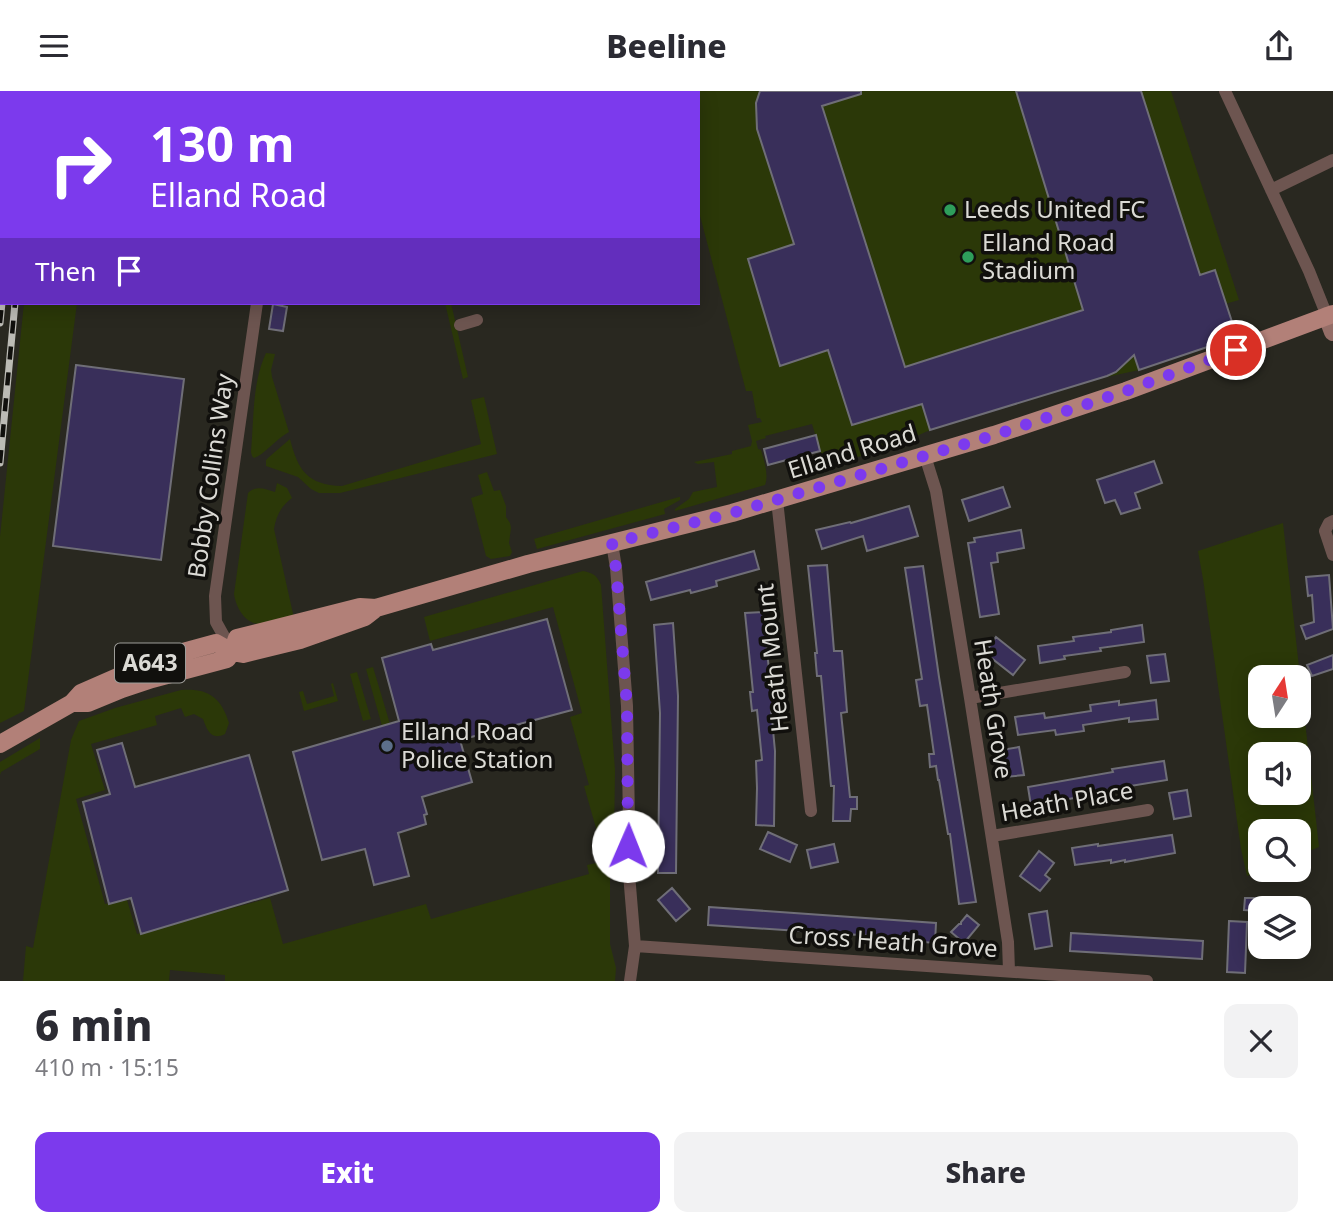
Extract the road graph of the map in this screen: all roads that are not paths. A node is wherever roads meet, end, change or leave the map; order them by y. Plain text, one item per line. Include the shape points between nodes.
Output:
1 (1225, 91) edge
2 (1333, 160) edge
3 (1271, 190) junction
4 (257, 305) edge
5 (477, 320) dead end
6 (1331, 321) edge
7 (460, 325) dead end
8 (925, 456) junction
9 (777, 500) junction
10 (1333, 521) edge
11 (612, 543) junction
12 (1333, 555) edge
13 (232, 652) junction
14 (1125, 673) dead end
15 (970, 698) junction
16 (0, 744) edge
17 (1148, 810) dead end
18 (811, 811) dead end
19 (992, 836) junction
20 (635, 946) junction
21 (1009, 971) junction
22 (1092, 979) edge
23 (630, 981) edge
24 (1147, 981) edge

1 - 3 street
2 - 3 street
3 - 6 street
4 - 13 street, Bobby Collins Way via 215,596 216,621
5 - 7 street
6 - 8 main road, Elland Road / A643
8 - 9 main road, Elland Road / A643
8 - 15 street, Heath Grove via 936,491
9 - 11 main road, Elland Road / A643
9 - 18 street, Heath Mount
10 - 12 street via 1325,531
11 - 13 main road, Elland Road / A643 via 376,608 359,607 237,638
11 - 20 street via 626,694 628,862
13 - 16 main road, Elland Road / A643 via 227,659 132,685 88,703 72,703
14 - 15 street
15 - 19 street, Heath Grove
17 - 19 street, Heath Place
19 - 21 street, Heath Grove
20 - 21 street, Cross Heath Grove
20 - 23 street
21 - 22 street, Cross Heath Grove
22 - 24 street, Cross Heath Grove

